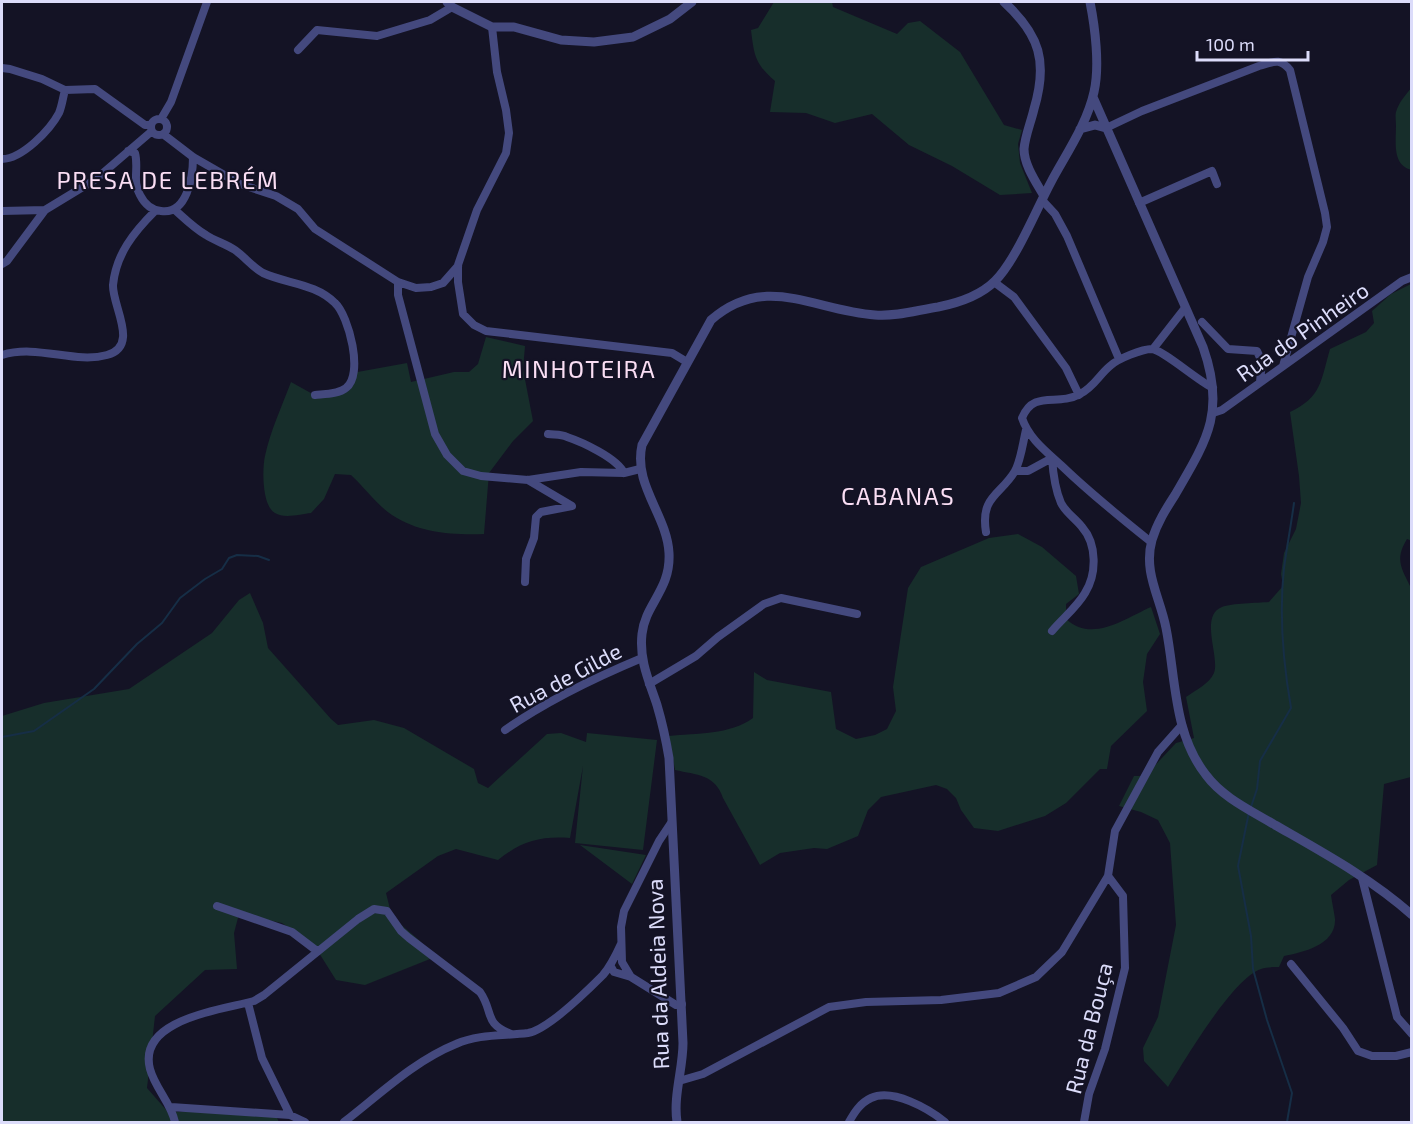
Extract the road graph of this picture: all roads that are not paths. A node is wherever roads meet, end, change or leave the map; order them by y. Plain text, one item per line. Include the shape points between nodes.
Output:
1 (207, 2) edge
2 (693, 2) edge
3 (1004, 2) edge
4 (1090, 2) edge
5 (449, 4) edge
6 (492, 27) junction
7 (298, 50) dead end
8 (2, 68) edge
9 (65, 90) junction
10 (1093, 97) junction
11 (161, 119) junction
12 (152, 128) junction
13 (1106, 128) junction
14 (1080, 129) junction
15 (163, 134) junction
16 (128, 151) junction
17 (193, 158) junction
18 (2, 159) edge
19 (1217, 184) dead end
20 (1043, 198) junction
21 (1139, 203) junction
22 (174, 209) junction
23 (45, 210) junction
24 (2, 211) edge
25 (155, 211) junction
26 (2, 264) edge
27 (458, 265) junction
28 (1412, 277) edge
29 (398, 282) junction
30 (994, 282) junction
31 (1185, 308) junction
32 (1202, 322) dead end
33 (1153, 349) junction
34 (2, 355) edge
35 (1119, 359) junction
36 (687, 362) junction
37 (1283, 366) junction
38 (1260, 382) junction
39 (1213, 388) junction
40 (315, 395) dead end
41 (1079, 395) junction
42 (1213, 414) junction
43 (1026, 430) junction
44 (548, 434) dead end
45 (1052, 458) junction
46 (640, 469) junction
47 (1015, 471) junction
48 (624, 473) junction
49 (528, 480) junction
50 (986, 532) dead end
51 (1151, 542) junction
52 (525, 582) dead end
53 (857, 614) dead end
54 (1052, 631) dead end
55 (642, 658) junction
56 (649, 684) junction
57 (1182, 725) junction
58 (505, 730) dead end
59 (671, 823) junction
60 (1108, 876) junction
61 (1362, 878) junction
62 (217, 906) dead end
63 (1412, 915) edge
64 (317, 951) junction
65 (1291, 964) dead end
66 (615, 967) junction
67 (248, 1003) junction
68 (682, 1004) junction
69 (511, 1034) junction
70 (1412, 1034) edge
71 (1412, 1052) edge
72 (679, 1081) junction
73 (171, 1107) junction
74 (290, 1115) junction
75 (175, 1122) edge
76 (305, 1122) edge
77 (344, 1122) edge
78 (676, 1122) edge
79 (849, 1122) edge
80 (945, 1122) edge
81 (1084, 1122) edge

1 - 11 street via 171,102
2 - 6 street via 633,37 594,42 561,40 514,27
3 - 20 street via 1026,25 1041,64 1040,88 1024,150
4 - 10 street via 1096,70
5 - 6 street
5 - 7 street via 430,20 377,36 317,30
6 - 27 street via 496,72 509,133 506,153 477,210
8 - 9 street
9 - 12 street via 94,89
9 - 18 street via 60,111 48,129 30,146
10 - 13 street
10 - 14 street
11 - 12 street via 154,121
11 - 15 street via 168,128
12 - 15 street via 156,135
12 - 16 street
13 - 14 street via 1095,125
13 - 21 street
13 - 37 street via 1259,66 1277,61 1290,70 1327,227 1308,277
14 - 20 street
15 - 17 street
16 - 23 street via 96,179
16 - 25 street via 135,153 139,194
17 - 22 street via 188,189
17 - 29 street via 298,209 315,229
19 - 21 street via 1212,171
20 - 30 street
20 - 35 street via 1067,236
21 - 31 street
22 - 25 street
22 - 40 street via 204,235 236,251 255,269 316,290 334,302 348,326 354,347 353,372 344,390
23 - 24 street
23 - 26 street
25 - 34 street via 122,250 113,285 123,330 120,346 95,357 26,350
27 - 29 street via 443,283 431,287 416,288
27 - 36 street via 463,314 486,331 672,353
28 - 37 street, Rua do Pinheiro
29 - 49 street via 398,295 435,434 447,455 463,471
30 - 36 street via 946,305 876,315 762,295 725,307 711,320
30 - 41 street via 1014,297 1066,368
31 - 33 street
31 - 39 street via 1207,358
32 - 38 street via 1228,349 1257,351 1263,362
33 - 35 street
33 - 39 street
35 - 41 street
36 - 46 street via 642,445
37 - 38 street, Rua do Pinheiro
38 - 42 street, Rua do Pinheiro
39 - 42 street
41 - 43 street via 1065,400 1036,401 1026,407 1022,418
42 - 51 street via 1206,440
43 - 45 street
43 - 47 street
44 - 48 street via 565,436 594,450 621,466
45 - 47 street via 1029,471
45 - 51 street
45 - 54 street via 1061,504 1090,540 1094,562 1085,593
46 - 48 street
46 - 55 street, Rua da Aldeia Nova via 664,527 669,555 666,579 642,631
47 - 50 street via 992,496 985,514
48 - 49 street via 581,472
49 - 52 street via 573,506 541,512 536,517
51 - 57 street via 1149,571 1166,625
53 - 56 street via 781,598 764,604 696,656
55 - 56 street, Rua da Aldeia Nova
55 - 58 street, Rua de Gilde via 561,695
56 - 59 street, Rua da Aldeia Nova via 663,724 669,758
57 - 60 street via 1158,752 1115,831
57 - 61 street via 1206,776 1229,798
59 - 66 street via 624,911
59 - 68 street, Rua da Aldeia Nova
60 - 72 street via 1062,952 1036,977 999,993 829,1007 703,1074
60 - 81 street, Rua da Bouça via 1123,896 1125,968
61 - 63 street
61 - 70 street via 1397,1017
62 - 64 street via 292,932
64 - 67 street via 275,987
64 - 69 street via 374,909 384,910 409,938 480,992 497,1029
65 - 71 street via 1358,1051 1372,1056
66 - 68 street via 670,1002
66 - 69 street via 550,1023 530,1033
67 - 73 street via 172,1024 154,1040 150,1068
67 - 74 street via 262,1058
68 - 72 street, Rua da Aldeia Nova via 683,1057
69 - 77 street via 469,1039 445,1048
72 - 78 street, Rua da Aldeia Nova
73 - 74 street
73 - 75 street
74 - 76 street
79 - 80 street via 871,1098 886,1095 921,1105

